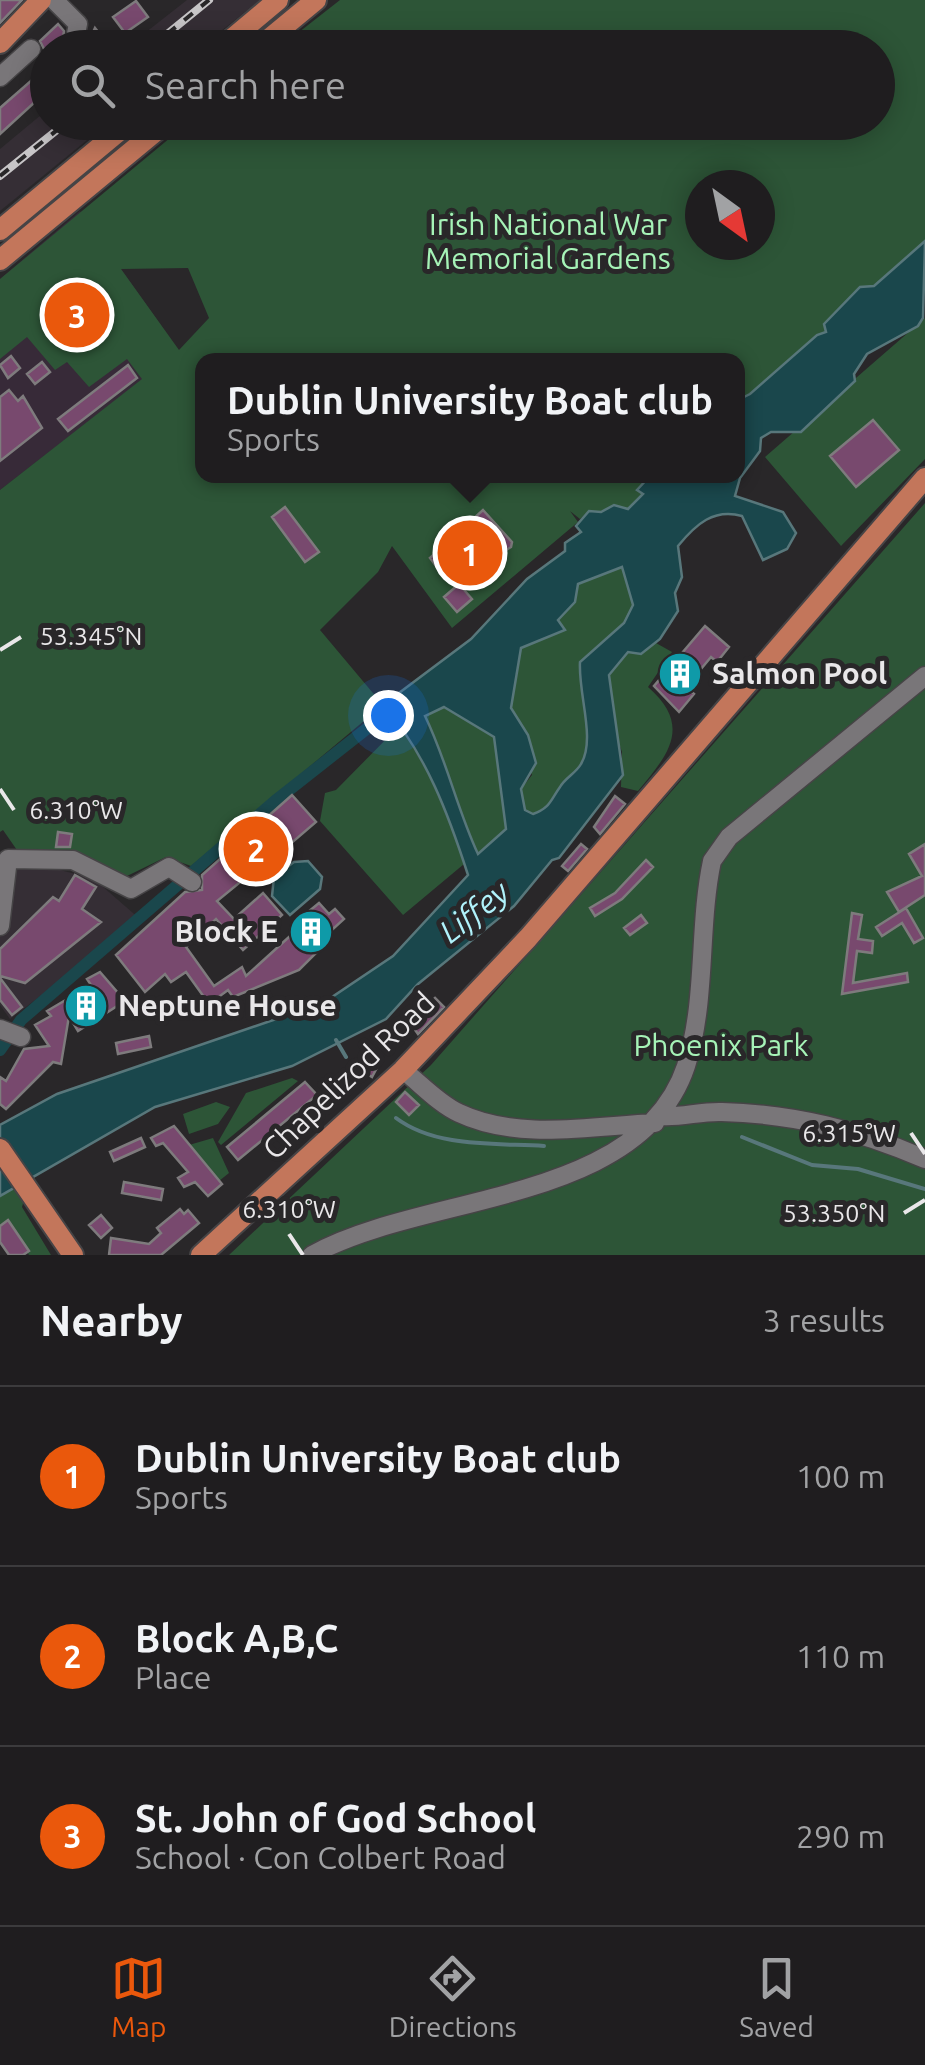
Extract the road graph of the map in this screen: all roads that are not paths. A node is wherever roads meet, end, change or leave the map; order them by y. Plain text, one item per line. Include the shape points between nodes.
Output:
1 (41, 0) edge
2 (54, 0) edge
3 (278, 0) edge
4 (316, 0) edge
5 (77, 30) edge
6 (242, 30) edge
7 (280, 30) edge
8 (0, 42) edge
9 (30, 49) dead end
10 (0, 77) edge
11 (108, 140) edge
12 (145, 140) edge
13 (0, 230) edge
14 (0, 260) edge
15 (925, 478) edge
16 (925, 676) edge
17 (186, 877) dead end
18 (0, 926) edge
19 (403, 1070) junction
20 (657, 1120) junction
21 (0, 1149) edge
22 (925, 1159) edge
23 (73, 1255) edge
24 (201, 1255) edge
25 (312, 1255) edge

1 - 8 main road
2 - 5 street
3 - 6 main road
4 - 7 main road
9 - 10 street
11 - 13 main road
12 - 14 main road
15 - 19 main road, Chapelizod Road via 628,824
16 - 20 street via 729,837 712,861 691,1042 676,1090
17 - 18 street via 163,868 132,889 72,860 8,859
19 - 20 street via 463,1115 523,1130
19 - 24 main road, Chapelizod Road
20 - 22 street via 716,1112 800,1117
20 - 25 street via 627,1146 586,1166 347,1237
21 - 23 main road

